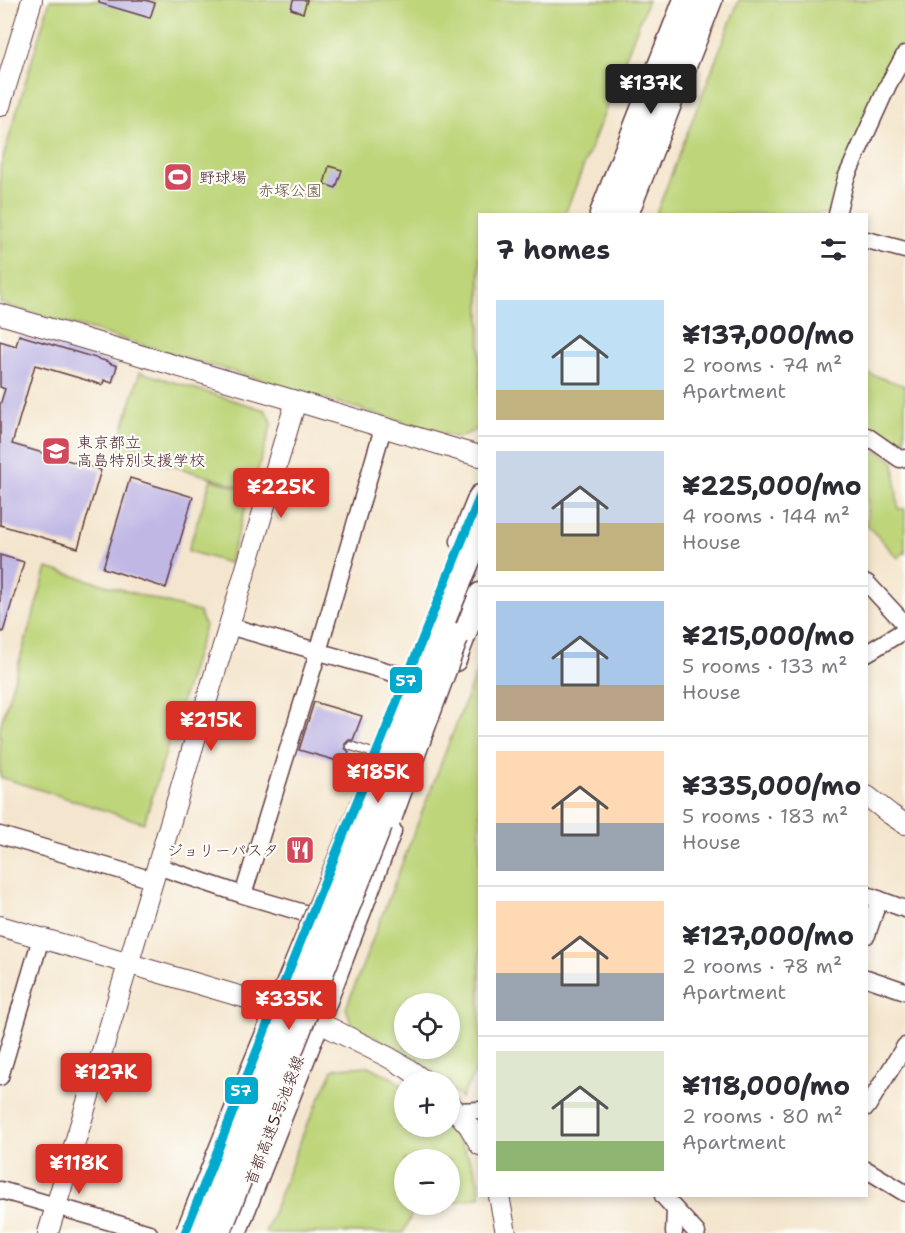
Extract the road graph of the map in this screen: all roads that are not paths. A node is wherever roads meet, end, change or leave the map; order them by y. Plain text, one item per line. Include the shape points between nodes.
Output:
1 (32, 0) edge
2 (674, 0) edge
3 (688, 0) edge
4 (700, 0) edge
5 (711, 0) edge
6 (905, 54) edge
7 (0, 106) edge
8 (590, 213) edge
9 (604, 213) edge
10 (616, 213) edge
11 (627, 213) edge
12 (837, 213) edge
13 (868, 240) edge
14 (905, 250) edge
15 (0, 314) edge
16 (297, 401) junction
17 (383, 428) junction
18 (868, 436) edge
19 (478, 455) edge
20 (905, 458) edge
21 (478, 501) edge
22 (478, 552) edge
23 (868, 585) edge
24 (478, 599) edge
25 (905, 624) edge
26 (229, 626) junction
27 (905, 630) edge
28 (318, 652) junction
29 (868, 652) edge
30 (407, 677) junction
31 (351, 746) dead end
32 (376, 754) junction
33 (868, 797) edge
34 (905, 824) edge
35 (0, 835) edge
36 (155, 873) junction
37 (243, 895) junction
38 (873, 897) edge
39 (905, 909) edge
40 (311, 915) junction
41 (0, 926) edge
42 (868, 929) edge
43 (41, 938) junction
44 (128, 964) junction
45 (868, 978) edge
46 (904, 988) edge
47 (275, 1005) junction
48 (318, 1022) junction
49 (905, 1046) edge
50 (411, 1071) edge
51 (0, 1077) edge
52 (868, 1105) edge
53 (460, 1108) edge
54 (478, 1110) edge
55 (460, 1115) edge
56 (478, 1142) edge
57 (868, 1171) edge
58 (0, 1190) edge
59 (905, 1193) edge
60 (499, 1197) edge
61 (664, 1197) edge
62 (56, 1206) junction
63 (675, 1210) junction
64 (48, 1233) edge
65 (148, 1233) edge
66 (185, 1233) edge
67 (190, 1233) edge
68 (205, 1233) edge
69 (216, 1233) edge
70 (233, 1233) edge
71 (506, 1233) edge
72 (674, 1233) edge
73 (697, 1233) edge

1 - 7 street
2 - 8 main road
3 - 9 highway
4 - 10 highway
5 - 11 main road
6 - 12 street via 846,177
13 - 14 street
15 - 16 street
16 - 17 street
16 - 26 street
17 - 19 street
17 - 28 street
18 - 20 street via 900,459
21 - 30 main road
22 - 67 highway, bridge via 250,1080
22 - 68 highway, bridge
22 - 69 highway, bridge
22 - 70 highway, 首都高速5号池袋線, bridge
23 - 25 street
24 - 48 main road
26 - 28 street
26 - 36 street
27 - 29 street
28 - 30 street
28 - 37 street
30 - 32 main road
31 - 32 lane
32 - 40 main road
33 - 34 street
35 - 36 street
36 - 37 street
36 - 44 street
37 - 40 street
38 - 39 street
38 - 42 street
40 - 47 main road
41 - 43 street
43 - 44 street
43 - 51 street
44 - 47 street
44 - 62 street
45 - 46 street
47 - 48 street
47 - 66 main road
48 - 50 street
48 - 70 main road
49 - 52 street
53 - 54 street
55 - 56 street
57 - 59 street
58 - 62 street
60 - 71 street
61 - 63 street
62 - 64 street
62 - 65 street
63 - 72 street
63 - 73 street

